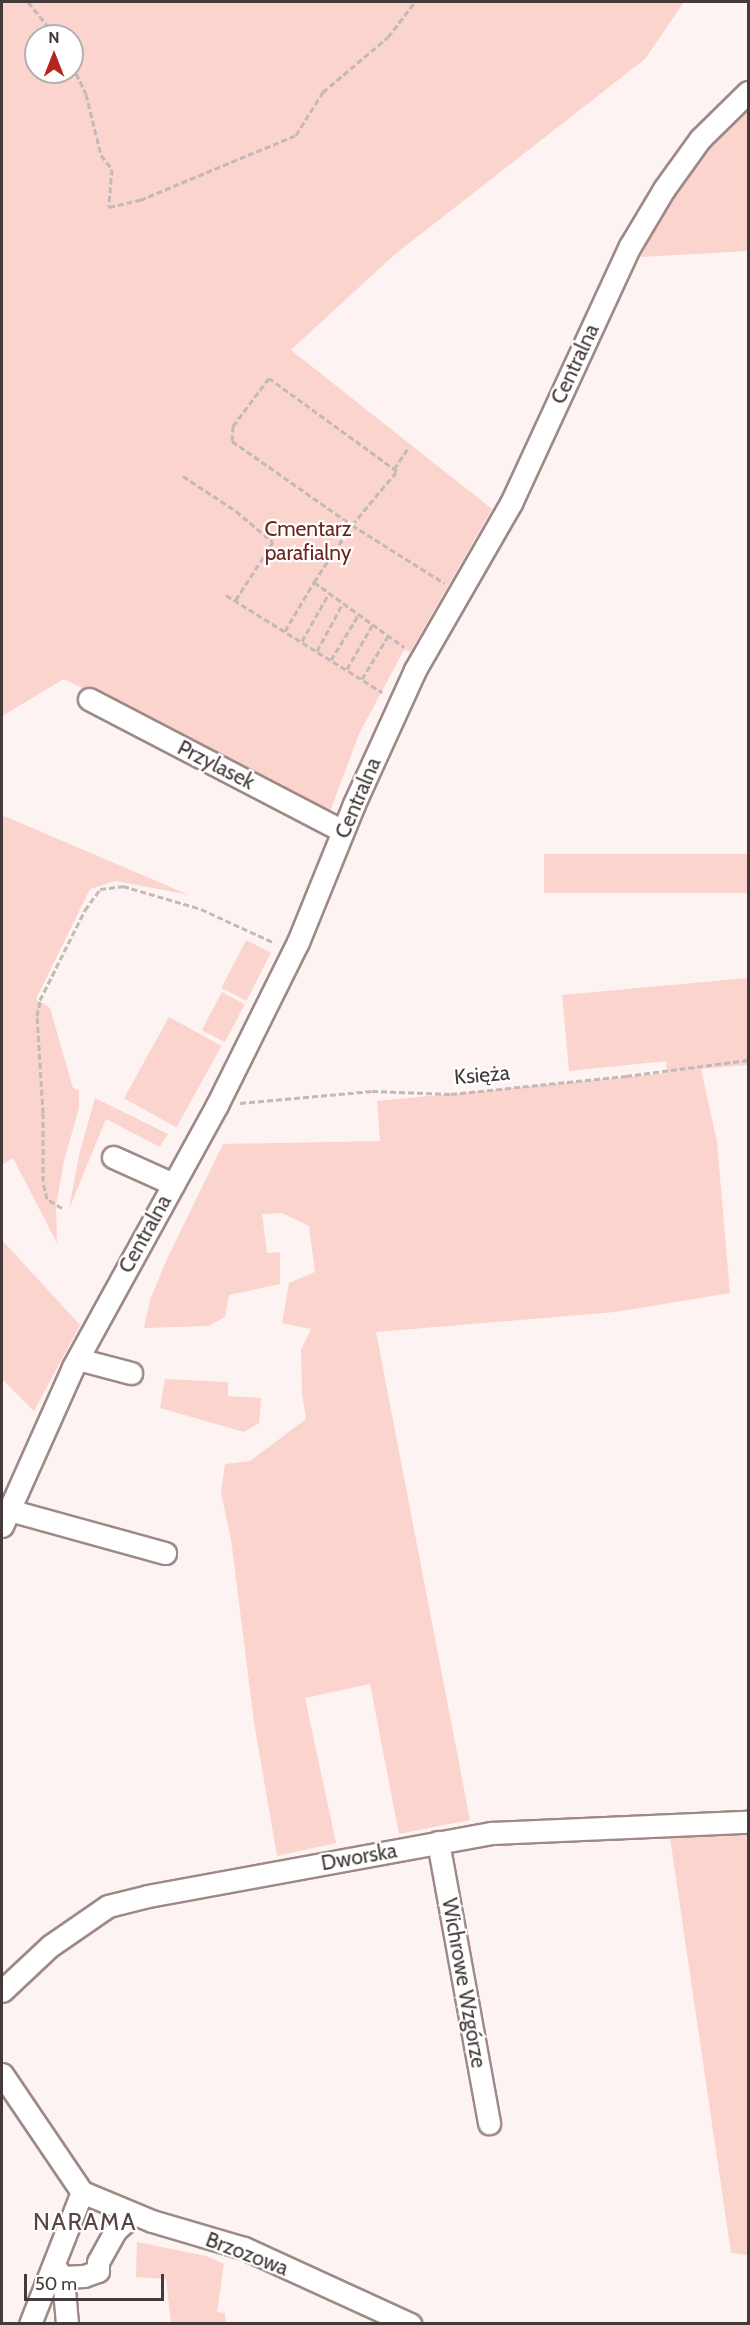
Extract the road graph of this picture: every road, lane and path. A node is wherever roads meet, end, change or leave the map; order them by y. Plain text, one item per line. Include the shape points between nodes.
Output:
1 (28, 2) edge
2 (415, 2) edge
3 (46, 24) edge
4 (81, 84) edge
5 (748, 92) edge
6 (409, 447) dead end
7 (394, 468) junction
8 (183, 476) dead end
9 (352, 525) junction
10 (314, 582) junction
11 (448, 586) dead end
12 (329, 593) junction
13 (226, 595) dead end
14 (235, 601) junction
15 (343, 603) junction
16 (359, 614) junction
17 (373, 624) junction
18 (285, 631) junction
19 (388, 636) junction
20 (301, 641) junction
21 (404, 647) dead end
22 (316, 651) junction
23 (331, 660) junction
24 (346, 670) junction
25 (362, 680) junction
26 (382, 692) dead end
27 (89, 699) dead end
28 (343, 831) junction
29 (293, 952) junction
30 (748, 1060) edge
31 (217, 1105) junction
32 (113, 1157) dead end
33 (173, 1184) junction
34 (62, 1208) dead end
35 (78, 1359) junction
36 (131, 1373) dead end
37 (5, 1518) edge
38 (165, 1552) dead end
39 (748, 1822) edge
40 (438, 1842) junction
41 (2, 1991) edge
42 (2, 2074) edge
43 (489, 2124) dead end
44 (82, 2192) junction
45 (134, 2214) junction
46 (57, 2270) junction
47 (30, 2324) edge
48 (66, 2324) edge
49 (410, 2324) edge

1 - 3 path
2 - 4 path via 388,37 322,92 296,135 140,200 109,207 112,169 101,155
5 - 28 street, Centralna via 700,140 664,189 630,246 511,502 415,670
6 - 7 path
7 - 9 path via 397,471
7 - 9 path via 270,378 233,426 232,441
8 - 14 path via 236,511 273,542
9 - 10 path
9 - 11 path
10 - 12 path
10 - 18 path
12 - 15 path
12 - 20 path
13 - 14 path
14 - 18 path
15 - 16 path
15 - 22 path
16 - 17 path
16 - 23 path
17 - 19 path
17 - 24 path
18 - 20 path
19 - 21 path
19 - 25 path
20 - 22 path
22 - 23 path
23 - 24 path
24 - 25 path
25 - 26 path
27 - 28 street, Przylasek
28 - 29 street, Centralna
29 - 31 street, Centralna
29 - 34 path via 201,909 123,886 100,889 85,910 40,1000 37,1016 43,1181 47,1199
30 - 31 path, Księża via 451,1094 372,1091
31 - 33 street, Centralna
32 - 33 street
33 - 35 street, Centralna
35 - 36 street
35 - 37 street, Centralna
37 - 38 street
39 - 40 street, Dworska via 491,1833
40 - 41 street, Dworska via 108,1906 50,1946
40 - 43 street, Wichrowe Wzgórze
42 - 44 street
44 - 45 street, Brzozowa
44 - 46 street
45 - 46 street via 116,2230 98,2262 98,2271 84,2276
45 - 49 street, Brzozowa via 244,2248
46 - 47 street
46 - 48 street

